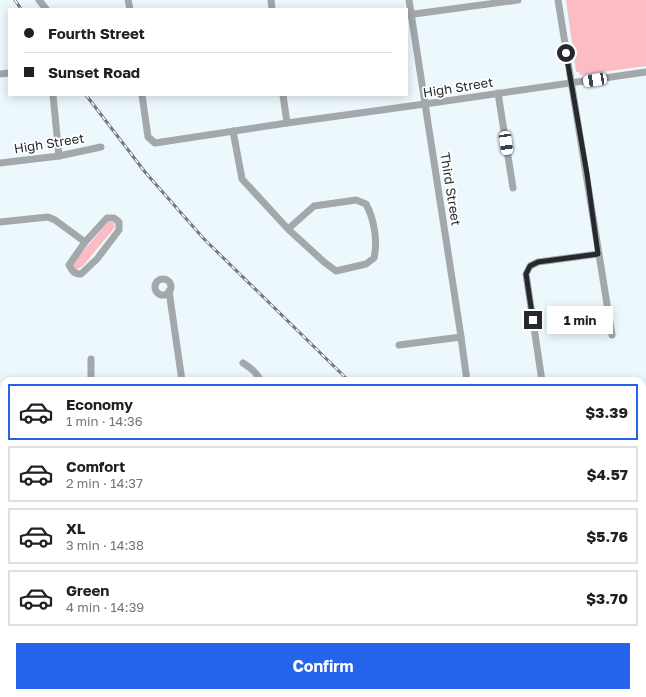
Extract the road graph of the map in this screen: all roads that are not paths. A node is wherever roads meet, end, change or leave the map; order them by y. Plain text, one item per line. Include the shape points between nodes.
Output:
1 (39, 0) edge
2 (409, 0) edge
3 (518, 0) edge
4 (558, 0) edge
5 (45, 8) edge
6 (409, 15) edge
7 (646, 72) edge
8 (571, 84) junction
9 (498, 93) junction
10 (53, 96) edge
11 (142, 96) edge
12 (283, 96) edge
13 (425, 104) junction
14 (287, 123) junction
15 (233, 131) junction
16 (102, 147) dead end
17 (59, 156) junction
18 (0, 163) edge
19 (512, 188) dead end
20 (0, 222) edge
21 (288, 229) junction
22 (85, 242) junction
23 (598, 254) junction
24 (170, 291) dead end
25 (612, 335) dead end
26 (462, 337) junction
27 (399, 345) dead end
28 (91, 359) dead end
29 (243, 363) dead end
30 (91, 377) edge
31 (181, 377) edge
32 (259, 377) edge
33 (467, 377) edge
34 (541, 377) edge

1 - 5 street
2 - 6 street, Third Street
3 - 6 street
4 - 8 street
6 - 13 street, Third Street
7 - 8 street, High Street
8 - 9 street, High Street
8 - 23 street
9 - 13 street, High Street
9 - 19 street
10 - 17 street
11 - 15 street, High Street via 148,137 155,143
12 - 14 street
13 - 14 street, High Street
13 - 26 street, Third Street
14 - 15 street, High Street
15 - 21 street via 242,179
16 - 17 street, High Street
17 - 18 street, High Street
20 - 22 street via 48,217
21 - 21 street via 336,271 366,264 374,258 376,248 371,213 366,204 356,200 314,206
22 - 22 street via 69,265 76,274 81,274 98,259 119,230 119,222 114,218 107,218
23 - 25 street
23 - 34 street via 538,262 530,266 526,274
24 - 31 street
26 - 27 street
26 - 33 street, Third Street
28 - 30 street
29 - 32 street via 252,368

